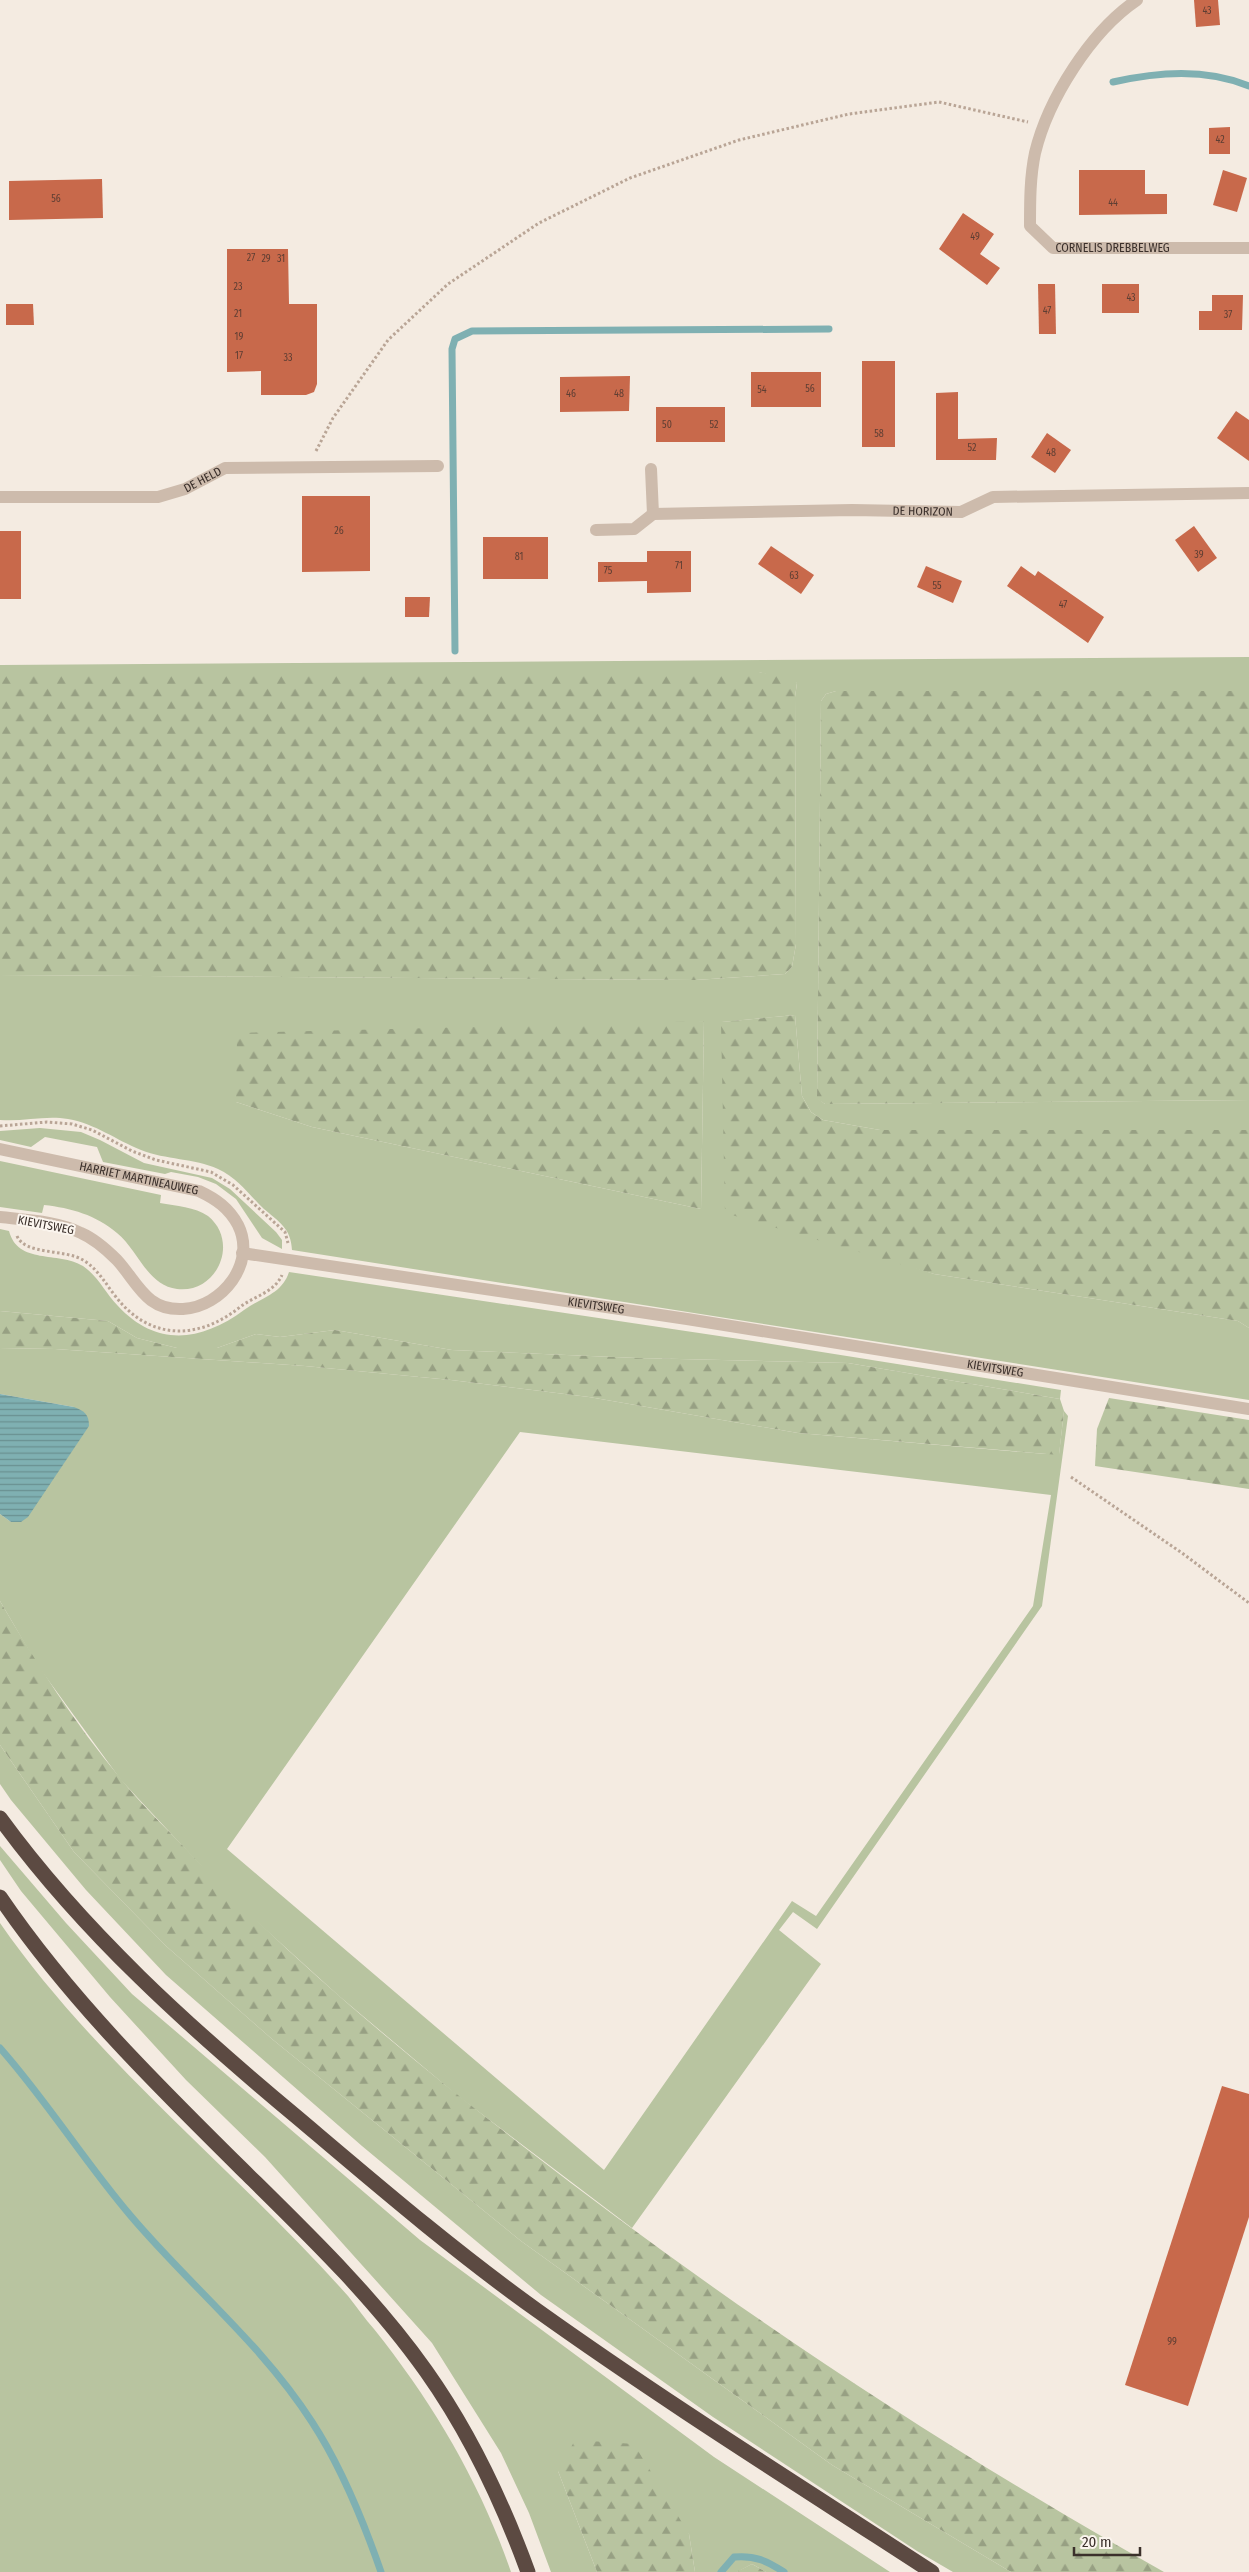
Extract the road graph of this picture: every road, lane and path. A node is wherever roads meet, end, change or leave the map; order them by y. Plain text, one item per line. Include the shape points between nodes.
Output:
1 (1137, 0) edge
2 (1044, 125) junction
3 (1249, 248) edge
4 (438, 466) dead end
5 (306, 469) junction
6 (651, 469) dead end
7 (1249, 493) edge
8 (0, 497) edge
9 (653, 514) junction
10 (596, 530) dead end
11 (0, 1149) edge
12 (0, 1217) edge
13 (242, 1253) junction
14 (1249, 1409) edge
15 (1071, 1477) dead end
16 (1249, 1603) edge
17 (0, 1818) edge
18 (0, 1897) edge
19 (528, 2572) edge
20 (932, 2572) edge

1 - 2 street via 1117,13 1079,59
2 - 3 street, CORNELIS DREBBELWEG via 1035,153 1030,189 1030,226 1053,248
2 - 5 path via 939,102 849,114 748,138 630,178 538,223 448,284 388,340 333,418
4 - 5 street, DE HELD
5 - 8 street, DE HELD via 225,468 184,489 158,497
6 - 9 street
7 - 9 street, DE HORIZON via 993,496 961,512 852,510
9 - 10 street via 634,529
11 - 13 street, HARRIET MARTINEAUWEG via 199,1191 216,1199 229,1212 242,1238
12 - 13 street, KIEVITSWEG via 64,1226 81,1233 117,1260 140,1292 166,1308 183,1310 198,1307 223,1294 237,1273
13 - 14 street, KIEVITSWEG via 706,1322
15 - 16 path
17 - 20 highway via 54,1887 171,2007 248,2077 396,2200 536,2310 685,2412
18 - 19 highway via 78,1998 123,2048 327,2253 425,2370 460,2421 484,2468

